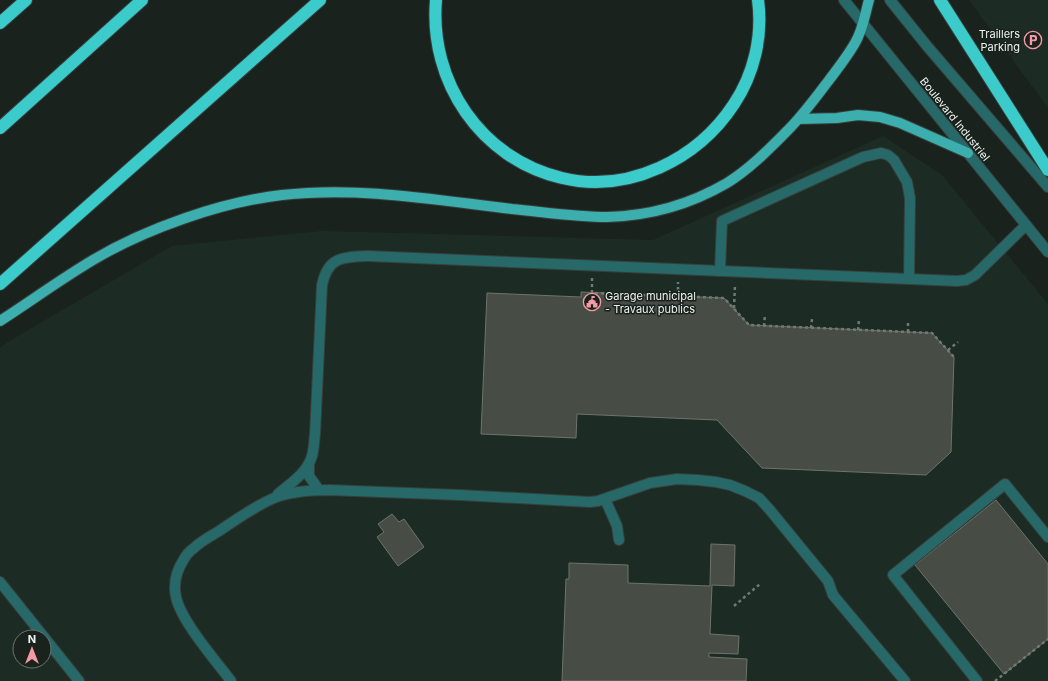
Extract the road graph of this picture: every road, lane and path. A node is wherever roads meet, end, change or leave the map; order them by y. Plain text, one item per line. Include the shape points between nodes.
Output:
1 (26, 0) edge
2 (142, 0) edge
3 (320, 0) edge
4 (436, 0) edge
5 (758, 0) edge
6 (844, 0) edge
7 (869, 0) edge
8 (890, 0) edge
9 (940, 0) edge
10 (0, 23) edge
11 (863, 24) junction
12 (798, 119) junction
13 (0, 128) edge
14 (968, 153) junction
15 (1048, 170) edge
16 (1048, 187) edge
17 (1026, 225) junction
18 (1048, 252) edge
19 (720, 271) junction
20 (592, 277) dead end
21 (909, 280) junction
22 (735, 283) dead end
23 (0, 284) edge
24 (734, 309) junction
25 (766, 316) dead end
26 (812, 319) dead end
27 (859, 320) dead end
28 (0, 321) edge
29 (908, 322) dead end
30 (764, 326) junction
31 (811, 328) junction
32 (858, 330) junction
33 (908, 332) junction
34 (958, 342) dead end
35 (948, 350) junction
36 (954, 357) dead end
37 (309, 465) junction
38 (319, 490) junction
39 (274, 498) junction
40 (605, 499) junction
41 (1048, 537) edge
42 (619, 540) dead end
43 (0, 582) edge
44 (760, 584) dead end
45 (734, 606) dead end
46 (38, 629) edge
47 (1048, 639) edge
48 (52, 647) edge
49 (79, 681) edge
50 (231, 681) edge
51 (905, 681) edge
52 (977, 681) edge
53 (996, 681) edge

1 - 10 highway
2 - 13 highway
3 - 23 highway
4 - 5 highway via 436,28 441,63 454,96 477,128 506,152 536,169 564,179 596,181 626,178 657,169 684,155 720,124 739,97 752,67 758,36
6 - 11 street, Boulevard Industriel
7 - 11 main road
8 - 16 street
9 - 15 highway
11 - 12 main road via 848,55
11 - 14 street, Boulevard Industriel
12 - 14 main road via 858,115 880,117 900,123
12 - 28 main road via 758,159 728,182 686,202 639,214 580,216 352,192 280,195 226,206 178,222 94,259
14 - 17 street, Boulevard Industriel
17 - 18 street, Boulevard Industriel
17 - 21 street via 975,275 966,280
19 - 21 street
19 - 21 street via 722,221 863,157 880,153 894,160 907,182 910,198
19 - 37 street via 368,256 338,259 329,266 322,285 315,434
20 - 24 path via 592,292 724,298
22 - 24 path
24 - 30 path via 749,325
25 - 30 path
26 - 31 path
27 - 32 path
29 - 33 path
30 - 31 path
31 - 32 path
32 - 33 path
33 - 35 path via 932,332
34 - 35 path
35 - 36 path
37 - 38 street via 309,476
37 - 39 street
38 - 39 street via 289,493
38 - 40 street via 590,502
39 - 50 street via 194,548 183,560 177,574 176,598 183,613
40 - 42 street via 617,526
40 - 51 street via 650,483 677,479 730,485 758,498 828,581 833,595
41 - 52 street via 1005,484 894,576
43 - 46 street
44 - 45 path
47 - 53 path
48 - 49 street

